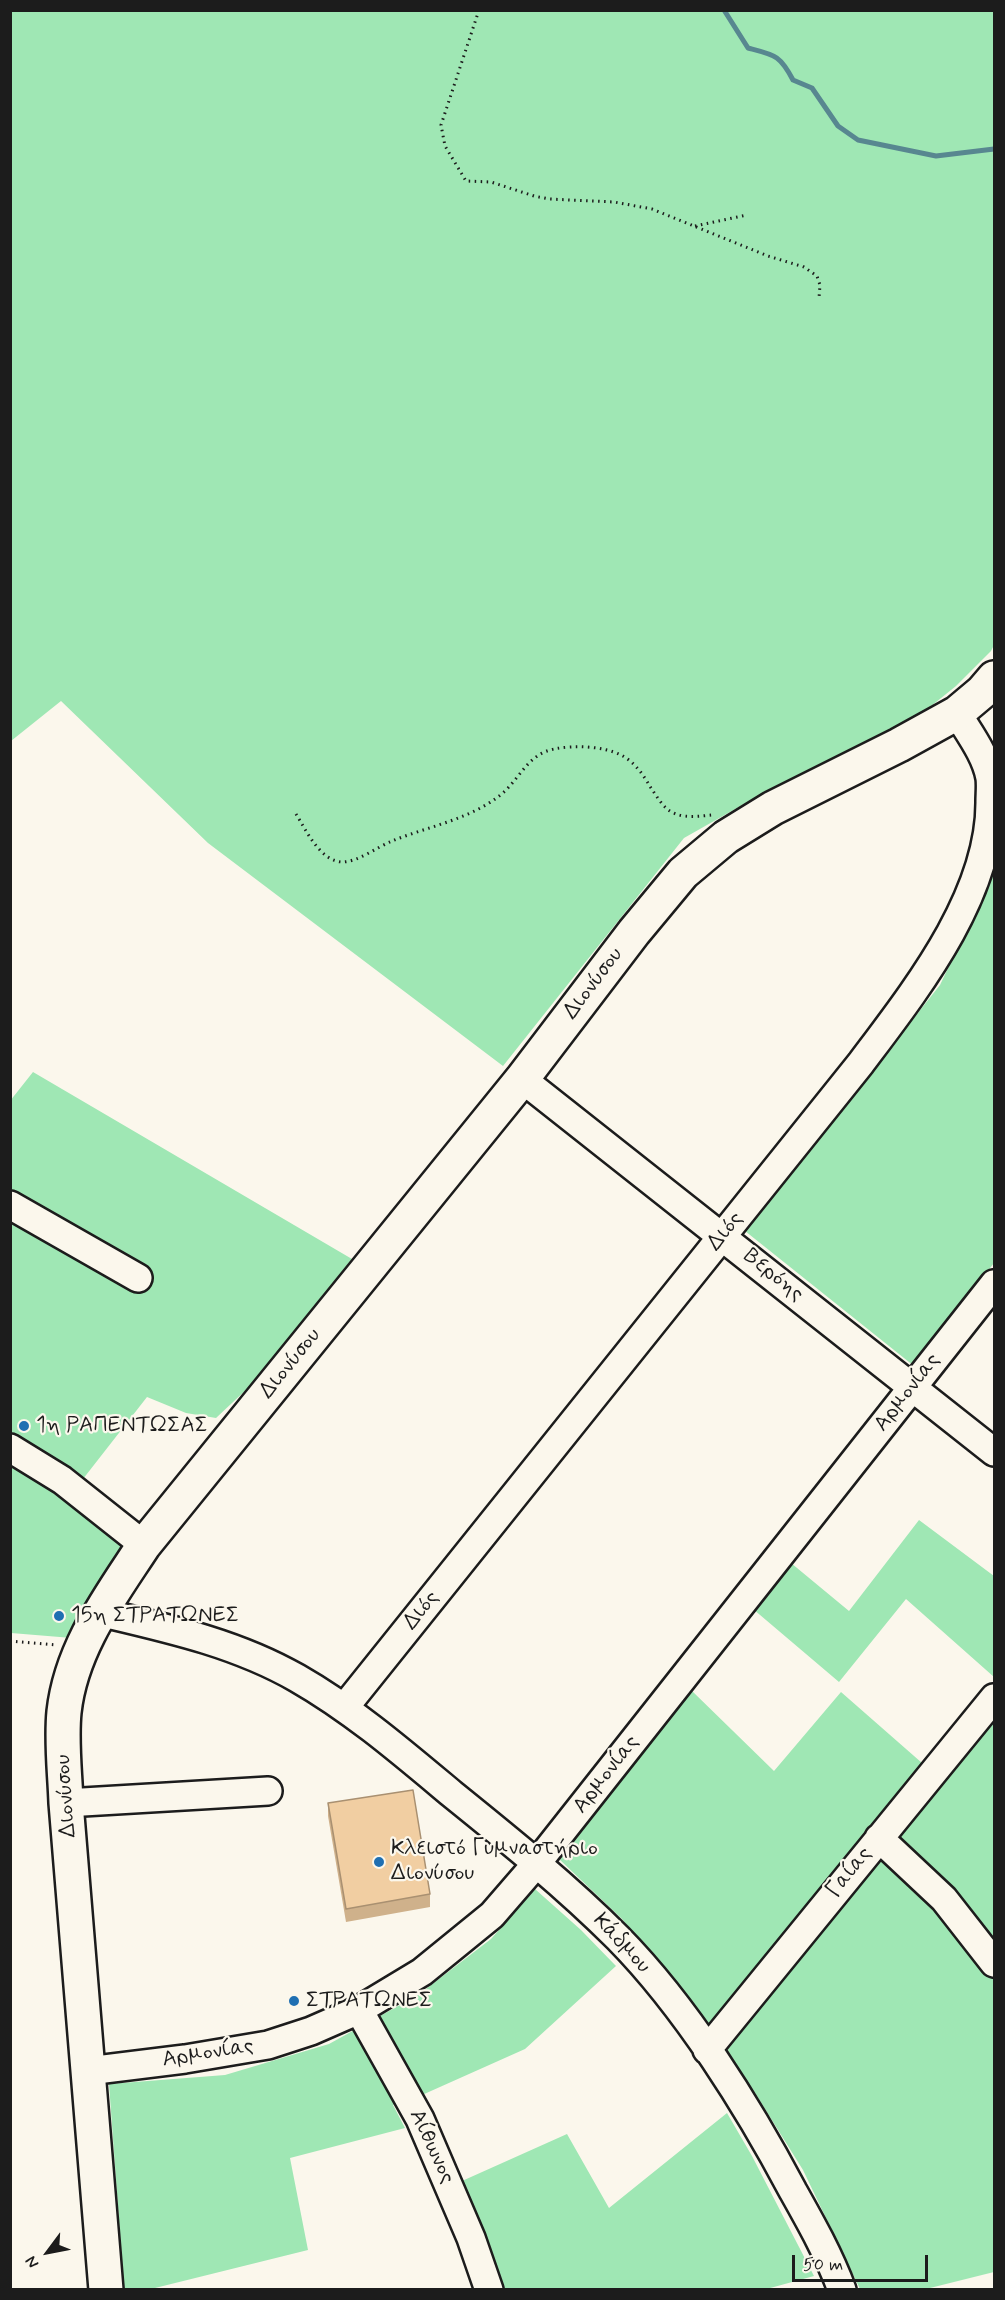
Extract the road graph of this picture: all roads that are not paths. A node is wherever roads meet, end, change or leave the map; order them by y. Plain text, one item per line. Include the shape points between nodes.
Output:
1 (994, 678) edge
2 (957, 713) junction
3 (522, 1079) junction
4 (10, 1205) edge
5 (723, 1236) junction
6 (138, 1278) dead end
7 (994, 1284) edge
8 (912, 1388) junction
9 (10, 1448) edge
10 (994, 1452) edge
11 (144, 1545) junction
12 (99, 1612) junction
13 (994, 1698) edge
14 (344, 1708) junction
15 (268, 1791) dead end
16 (66, 1803) junction
17 (879, 1838) junction
18 (537, 1863) junction
19 (994, 1963) edge
20 (359, 2010) junction
21 (707, 2050) junction
22 (88, 2071) junction
23 (106, 2289) edge
24 (489, 2289) edge
25 (842, 2289) edge

1 - 2 main road, Διονύσου
2 - 3 main road, Διονύσου via 773,808 704,853 661,897
2 - 5 street, Διός via 990,778 990,818 981,866 922,981
3 - 5 street, Βερόης
3 - 11 main road, Διονύσου
4 - 6 street
5 - 8 street, Βερόης
5 - 14 street, Διός
7 - 8 street, Αρμονίας
8 - 10 street, Βερόης
8 - 18 street, Αρμονίας
9 - 11 street via 62,1480
11 - 12 main road, Διονύσου
12 - 14 street, Κάδμου via 206,1639 252,1656
12 - 16 main road, Διονύσου via 80,1650 64,1712
13 - 17 street, Γαίας
14 - 18 street, Κάδμου
15 - 16 street
16 - 22 main road, Διονύσου
17 - 19 street via 944,1899
17 - 21 street, Γαίας
18 - 20 street, Αρμονίας via 492,1915 422,1972
18 - 21 street, Κάδμου via 620,1940
20 - 22 street, Αρμονίας via 268,2045
20 - 24 street, Αίθωνος via 420,2120
21 - 25 street, Κάδμου via 770,2147
22 - 23 main road, Διονύσου

